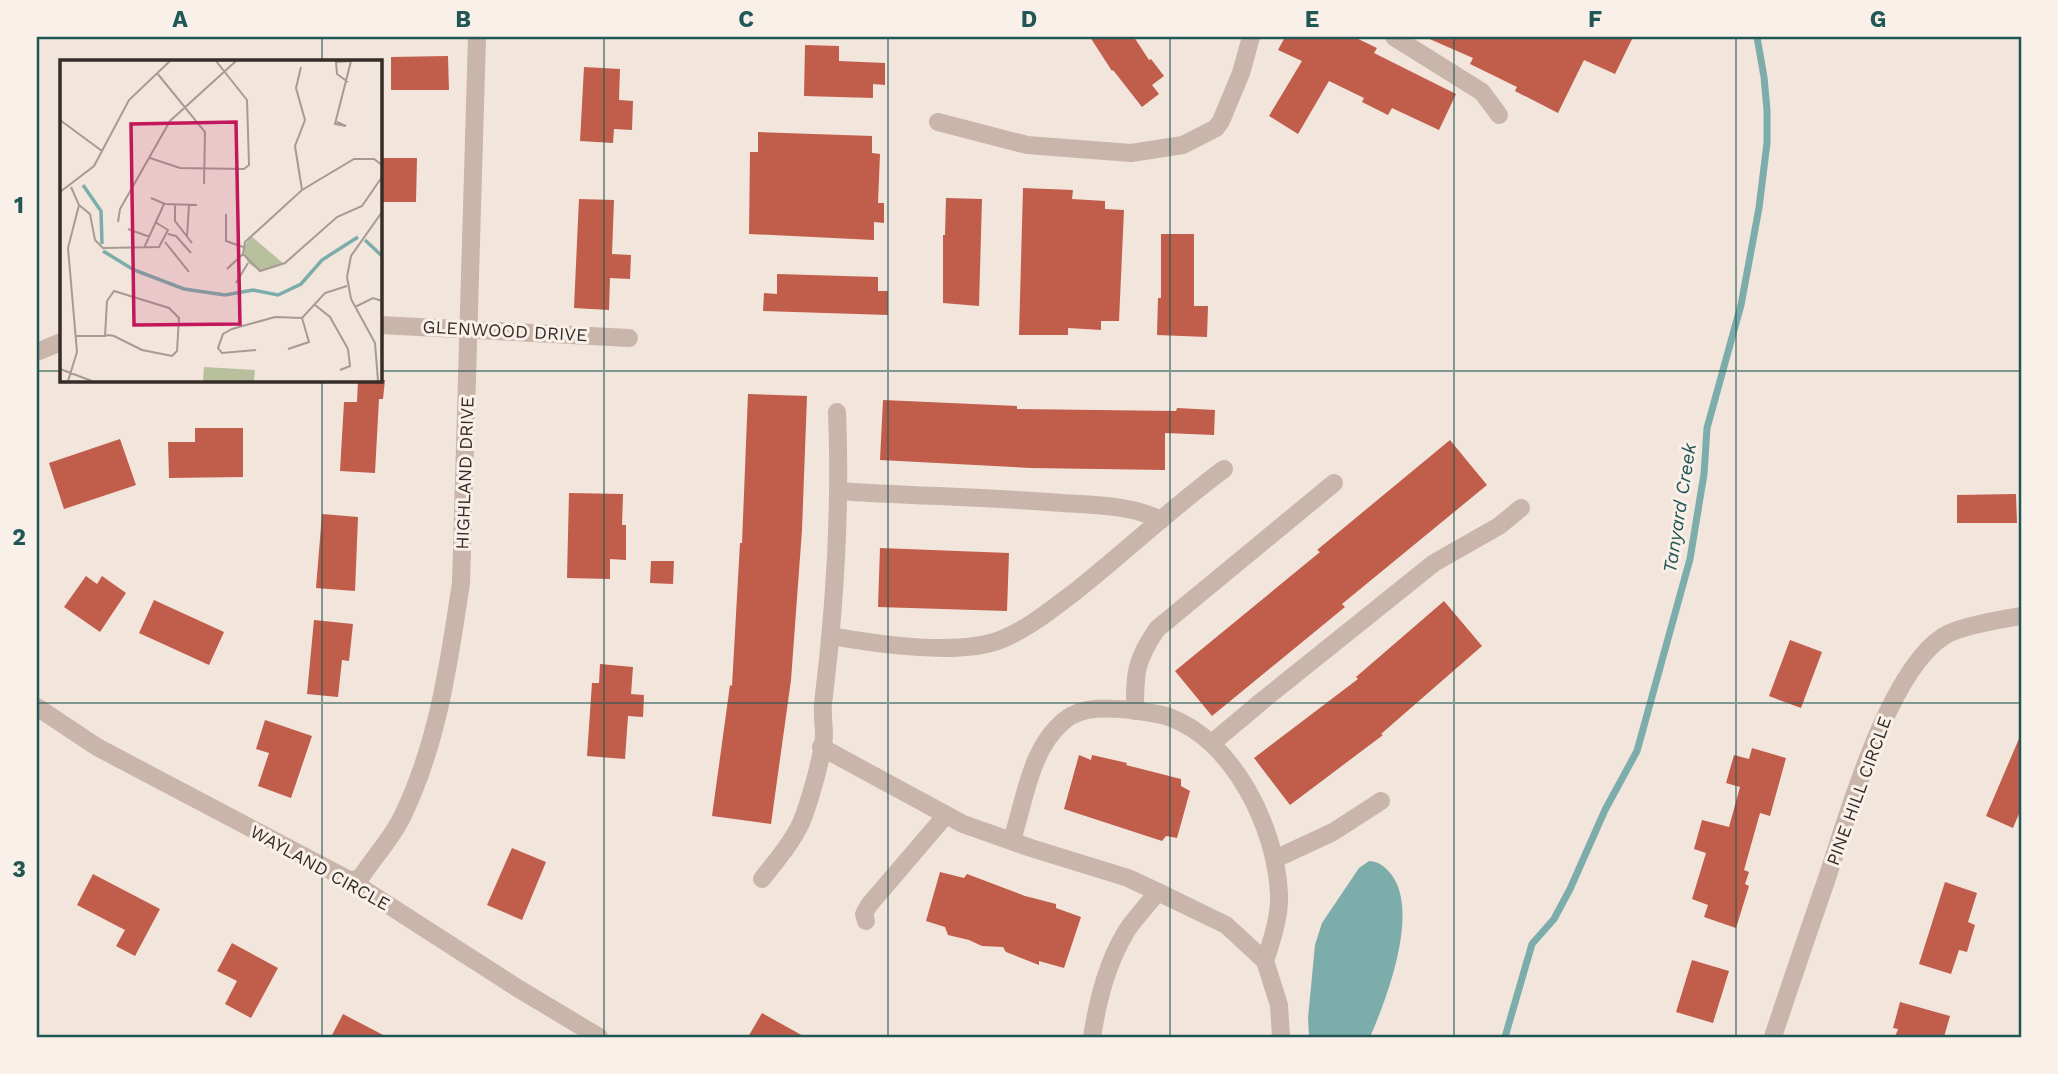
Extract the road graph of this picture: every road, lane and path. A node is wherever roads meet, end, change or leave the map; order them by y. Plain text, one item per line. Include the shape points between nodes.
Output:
1 (477, 37) edge
2 (1251, 37) edge
3 (1394, 37) edge
4 (1499, 115) dead end
5 (938, 122) dead end
6 (382, 325) edge
7 (470, 329) junction
8 (629, 338) dead end
9 (60, 342) edge
10 (37, 352) edge
11 (837, 412) dead end
12 (1224, 469) dead end
13 (1334, 483) dead end
14 (838, 491) junction
15 (1521, 508) dead end
16 (1161, 520) junction
17 (2021, 616) edge
18 (831, 636) junction
19 (37, 706) edge
20 (1135, 711) junction
21 (1212, 743) junction
22 (821, 747) junction
23 (1381, 801) dead end
24 (946, 815) junction
25 (1012, 840) junction
26 (1275, 859) junction
27 (762, 879) dead end
28 (351, 881) junction
29 (1158, 892) junction
30 (866, 921) dead end
31 (1265, 961) junction
32 (599, 1037) edge
33 (1092, 1037) edge
34 (1281, 1037) edge
35 (1773, 1037) edge

1 - 7 street, HIGHLAND DRIVE
2 - 5 street via 1221,121 1183,145 1131,153 1027,145
3 - 4 street via 1482,92
6 - 7 street, GLENWOOD DRIVE
7 - 8 street, GLENWOOD DRIVE
7 - 28 street, HIGHLAND DRIVE via 461,583 448,672 430,748 402,818 360,877
9 - 10 street
11 - 14 street
12 - 16 street
13 - 20 street via 1157,629 1135,674
14 - 16 street via 1106,506
14 - 18 street
15 - 21 street via 1434,563
16 - 18 street via 1042,617 1000,640 973,646 921,647
17 - 35 street, PINE HILL CIRCLE via 1945,635 1903,682 1849,813
18 - 22 street
19 - 28 street, WAYLAND CIRCLE via 97,747
20 - 21 street via 1169,717
20 - 25 street via 1091,709 1065,720 1045,742
21 - 26 street via 1257,809
22 - 24 street
22 - 27 street via 802,820 790,844
23 - 26 street via 1333,832
24 - 25 street
24 - 30 street via 869,905
25 - 29 street
26 - 31 street via 1280,896
28 - 32 street, WAYLAND CIRCLE
29 - 31 street via 1226,925
29 - 33 street via 1116,951 1101,987
31 - 34 street via 1279,1005

